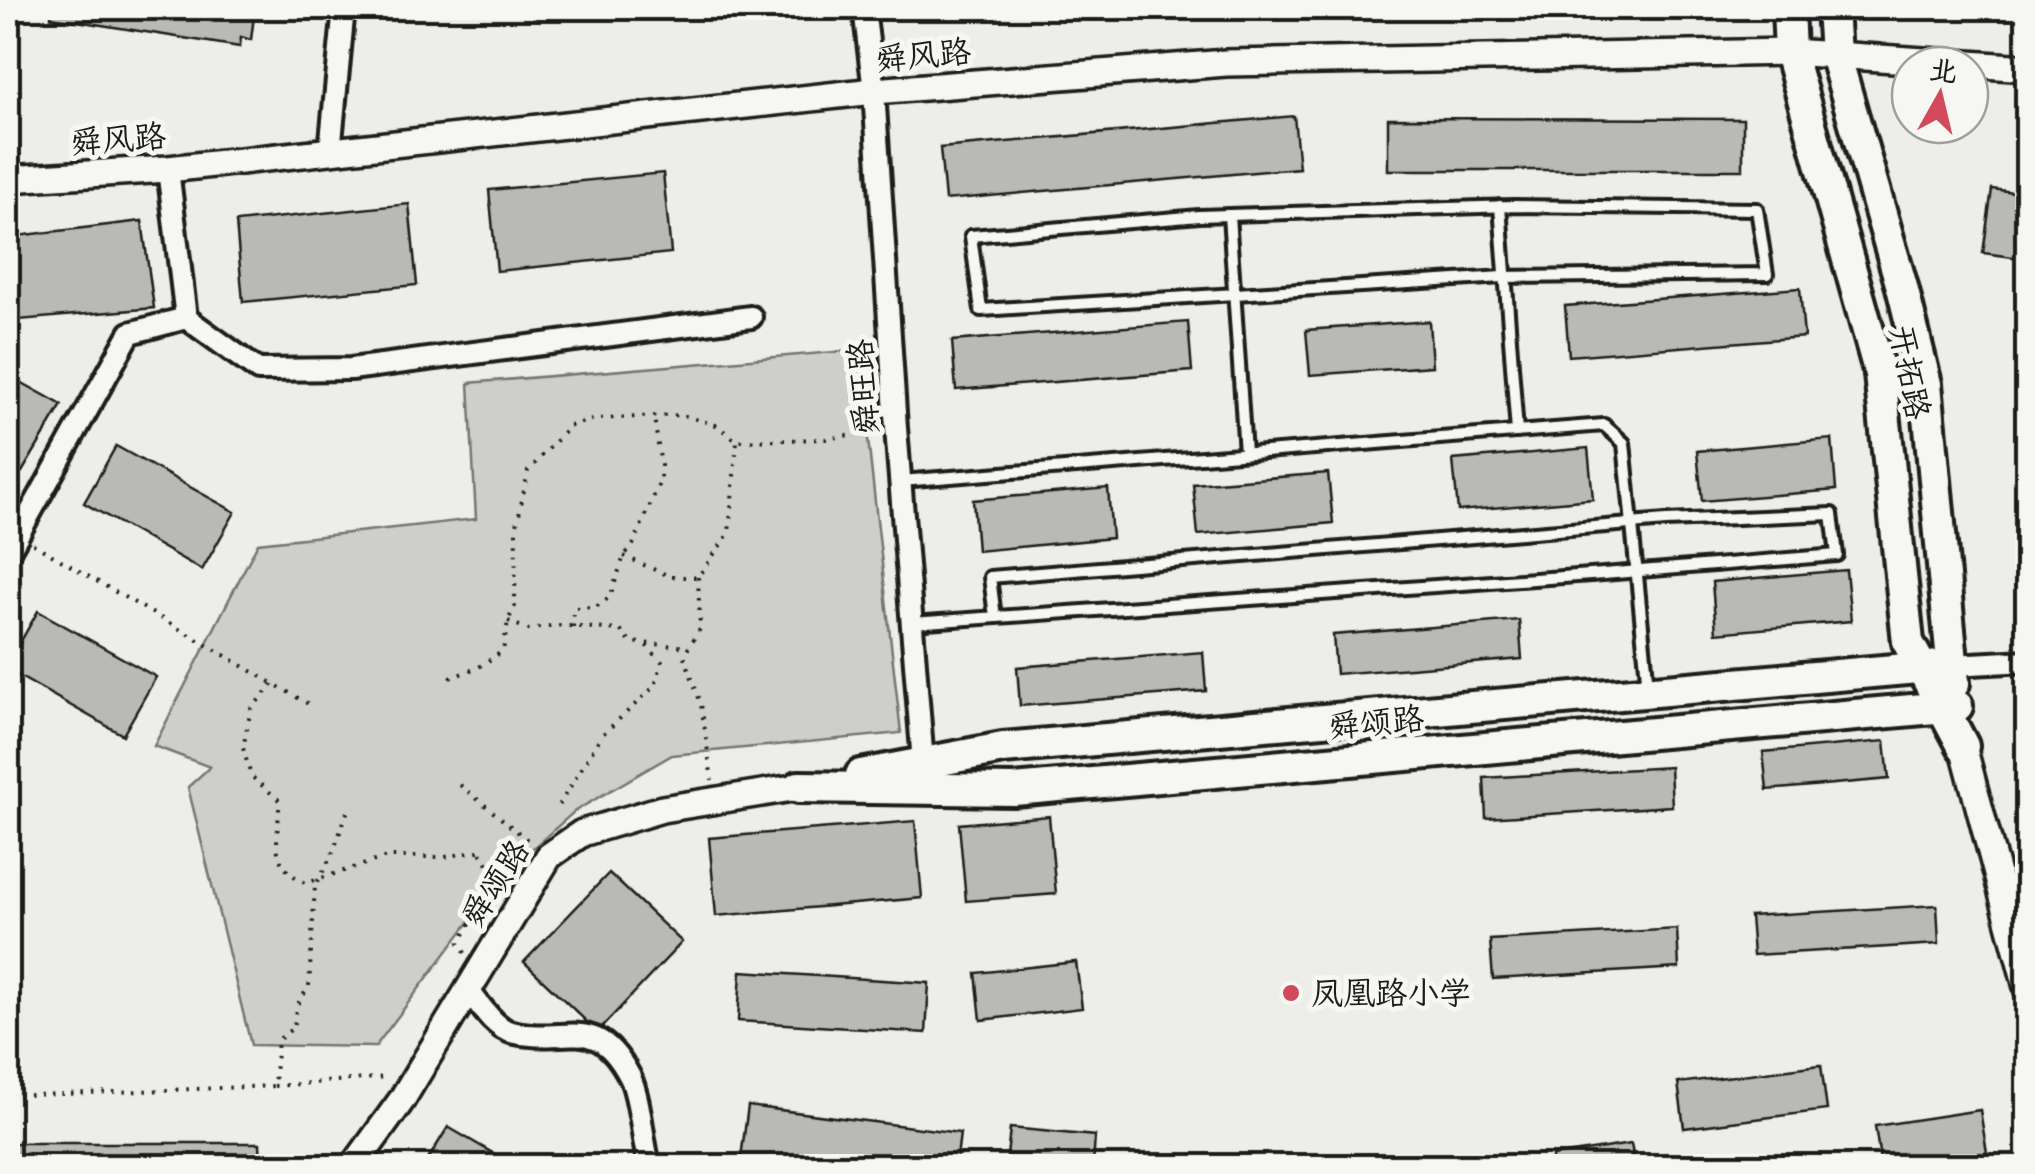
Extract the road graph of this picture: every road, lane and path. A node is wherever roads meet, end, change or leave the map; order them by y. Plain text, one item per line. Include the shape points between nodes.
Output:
1 (344, 8) edge
2 (864, 8) edge
3 (1788, 8) edge
4 (1832, 8) edge
5 (1790, 52) junction
6 (1835, 54) junction
7 (2028, 68) edge
8 (874, 91) junction
9 (330, 151) junction
10 (168, 169) junction
11 (8, 178) edge
12 (1500, 206) junction
13 (1228, 215) junction
14 (1503, 277) junction
15 (1234, 295) junction
16 (751, 317) dead end
17 (186, 318) junction
18 (654, 416) junction
19 (896, 428) junction
20 (1518, 432) junction
21 (737, 441) junction
22 (1245, 454) junction
23 (900, 481) junction
24 (1632, 523) junction
25 (13, 544) edge
26 (624, 556) junction
27 (1637, 571) junction
28 (698, 577) junction
29 (994, 617) junction
30 (508, 621) junction
31 (912, 624) junction
32 (573, 627) junction
33 (644, 644) junction
34 (689, 647) junction
35 (2028, 661) edge
36 (1937, 666) junction
37 (450, 678) dead end
38 (273, 684) junction
39 (1649, 692) junction
40 (312, 706) dead end
41 (1950, 706) junction
42 (1963, 746) joint
43 (923, 763) junction
44 (460, 785) dead end
45 (799, 788) junction
46 (715, 800) junction
47 (560, 806) dead end
48 (348, 810) dead end
49 (549, 856) junction
50 (319, 878) junction
51 (2000, 886) junction
52 (2028, 889) edge
53 (473, 982) junction
54 (2028, 991) edge
55 (416, 1075) junction
56 (274, 1086) junction
57 (8, 1096) edge
58 (354, 1166) edge
59 (645, 1166) edge

1 - 9 street
2 - 8 street, 舜旺路
3 - 5 main road, 开拓路
4 - 6 main road, 开拓路
5 - 6 street, 舜风路
5 - 8 street, 舜风路 via 1226,63
5 - 36 main road, 开拓路 via 1880,374 1908,642
6 - 7 street, 舜风路
6 - 36 main road, 开拓路 via 1926,384
8 - 9 street, 舜风路
8 - 19 street, 舜旺路
9 - 10 street, 舜风路
10 - 11 street, 舜风路
10 - 17 street
12 - 13 lane
12 - 14 lane
12 - 14 lane via 1757,209 1766,274
13 - 15 lane
13 - 15 lane via 971,236 981,310
14 - 15 lane
14 - 20 lane
15 - 22 lane
16 - 17 street via 351,369 258,370
17 - 25 street via 130,333
18 - 21 path via 682,415 716,425
18 - 26 path via 660,480
18 - 30 path via 570,426 528,471
19 - 21 path via 824,439
19 - 23 street, 舜旺路
20 - 22 lane
20 - 24 lane via 1604,425 1624,443
21 - 28 path via 729,533
22 - 23 lane
23 - 31 street, 舜旺路
24 - 27 lane
24 - 27 lane via 1832,514 1836,555
24 - 29 lane via 990,576
25 - 38 path
26 - 28 path via 671,576
26 - 32 path via 610,596 596,607 574,608
27 - 29 lane
27 - 39 lane
28 - 34 path via 700,628
29 - 31 lane
30 - 32 path via 529,630
30 - 37 path via 504,651
31 - 43 street, 舜旺路
32 - 33 path via 620,630 630,642
33 - 34 path
33 - 47 path via 662,662 655,686 602,735
34 - 46 path via 684,655 701,704
35 - 36 street
36 - 39 main road, 舜颂路
36 - 41 main road, 开拓路
38 - 40 path
38 - 50 path via 252,710 243,748 252,776 279,800 277,856 286,873 306,882
39 - 43 main road, 舜颂路 via 1003,748
41 - 42 main road, 开拓路
41 - 45 main road, 舜颂路 via 1014,790
42 - 51 street, 开拓路
43 - 45 main road, 舜颂路
44 - 49 path
45 - 46 street, 舜颂路
46 - 49 street, 舜颂路 via 582,833
48 - 50 path
49 - 53 street, 舜颂路
50 - 53 path via 388,858 444,857 480,848 498,878 459,943
50 - 56 path via 309,986 294,1026 278,1040
51 - 52 street
51 - 54 street, 开拓路
53 - 55 street, 舜颂路
53 - 59 street via 496,1023 509,1032 574,1032 611,1046 632,1082
55 - 56 path
55 - 58 street, 舜颂路
56 - 57 path

